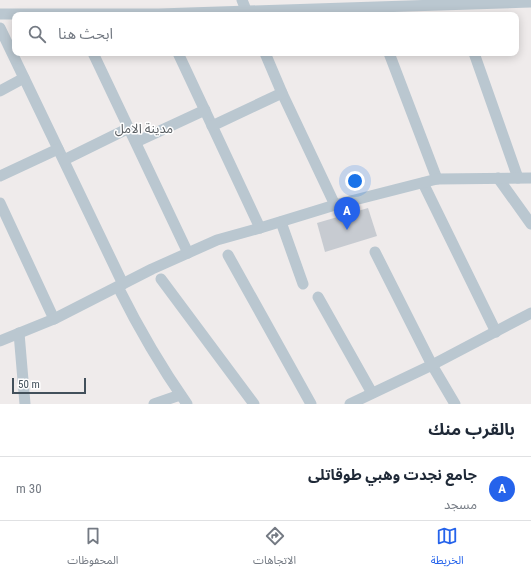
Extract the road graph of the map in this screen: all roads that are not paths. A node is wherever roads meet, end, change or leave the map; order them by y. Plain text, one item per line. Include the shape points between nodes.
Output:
1 (242, 0) edge
2 (295, 0) edge
3 (531, 2) edge
4 (409, 3) edge
5 (286, 10) junction
6 (458, 10) edge
7 (373, 11) edge
8 (247, 12) edge
9 (260, 12) edge
10 (0, 14) edge
11 (12, 14) edge
12 (0, 28) edge
13 (12, 53) edge
14 (13, 56) edge
15 (94, 56) edge
16 (179, 56) edge
17 (265, 56) edge
18 (390, 56) edge
19 (475, 56) edge
20 (24, 78) junction
21 (0, 91) edge
22 (282, 93) junction
23 (205, 110) junction
24 (212, 126) junction
25 (129, 128) junction
26 (136, 142) junction
27 (58, 149) junction
28 (64, 160) junction
29 (0, 176) edge
30 (498, 178) junction
31 (518, 178) junction
32 (531, 178) edge
33 (437, 179) junction
34 (423, 183) junction
35 (0, 203) edge
36 (335, 205) junction
37 (281, 222) junction
38 (531, 224) edge
39 (260, 228) junction
40 (375, 252) dead end
41 (188, 253) junction
42 (228, 255) dead end
43 (161, 279) dead end
44 (303, 284) dead end
45 (120, 285) junction
46 (318, 297) dead end
47 (531, 313) edge
48 (54, 319) junction
49 (496, 332) junction
50 (19, 334) junction
51 (0, 341) edge
52 (432, 365) junction
53 (372, 393) junction
54 (184, 400) edge
55 (25, 404) edge
56 (154, 404) edge
57 (254, 404) edge
58 (312, 404) edge
59 (350, 404) edge
60 (455, 404) edge

1 - 8 street
2 - 5 street
3 - 6 street
4 - 6 street
4 - 7 street
5 - 7 street
5 - 9 street
10 - 11 street
12 - 13 street
14 - 20 street
15 - 25 street
16 - 23 street
17 - 22 street
18 - 33 street
19 - 31 street
20 - 21 street
20 - 27 street
22 - 24 street
22 - 36 street
23 - 24 street
23 - 26 street
24 - 39 street
25 - 26 street
25 - 28 street
26 - 41 street
27 - 28 street
27 - 29 street
28 - 45 street
30 - 31 street
30 - 33 street
30 - 38 street
31 - 32 street
33 - 34 street
34 - 36 street
34 - 49 street
35 - 48 street
36 - 37 street
37 - 39 street
37 - 44 street
39 - 41 street via 217,240
40 - 52 street
41 - 45 street
42 - 58 street
43 - 57 street
45 - 48 street
45 - 54 street via 137,324
46 - 53 street
47 - 49 street
48 - 50 street
49 - 52 street
50 - 51 street
50 - 55 street
52 - 53 street
52 - 60 street
53 - 59 street
54 - 56 street

